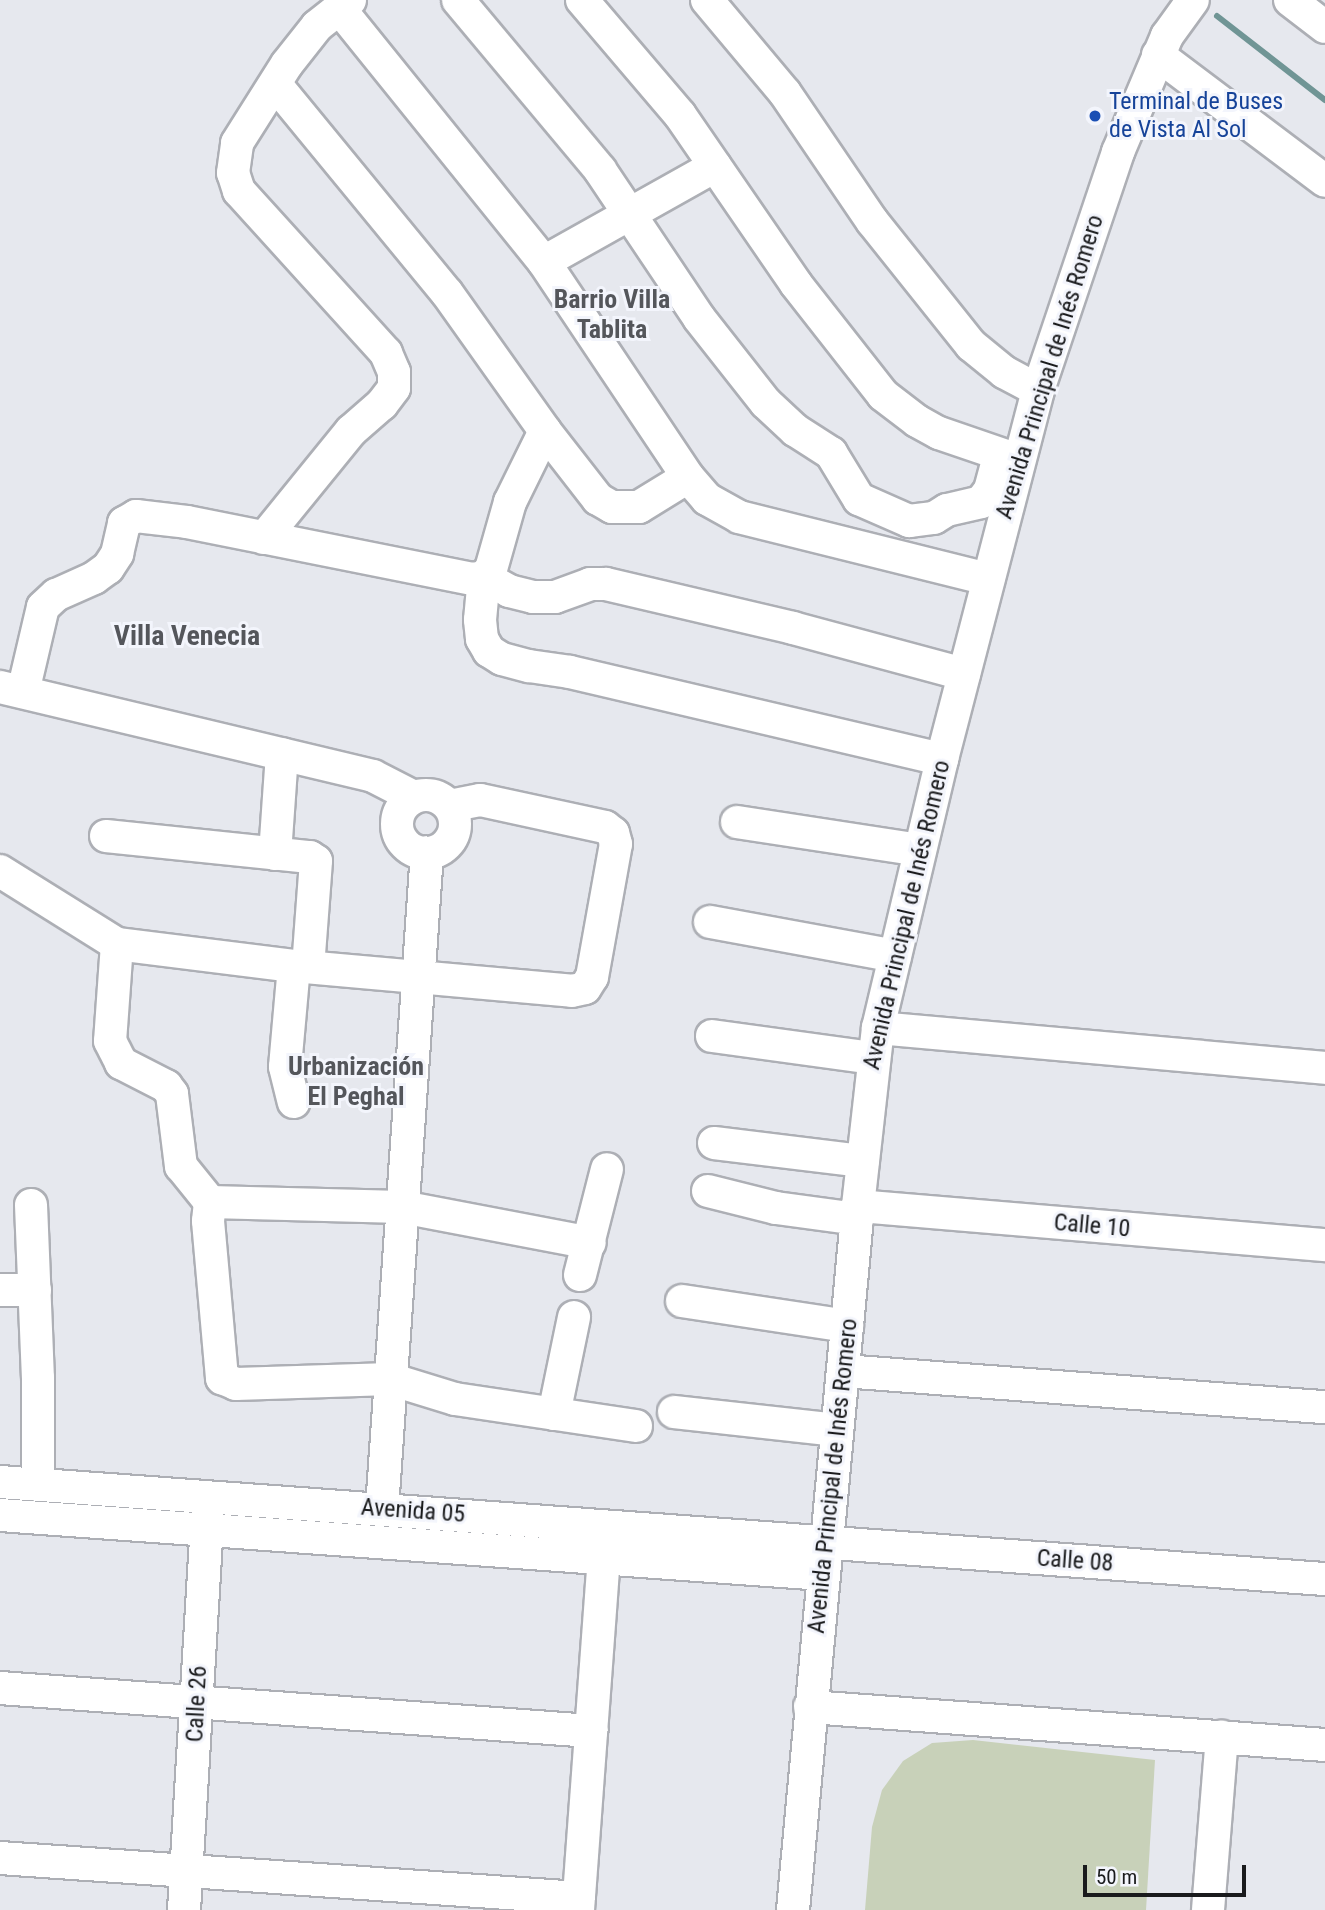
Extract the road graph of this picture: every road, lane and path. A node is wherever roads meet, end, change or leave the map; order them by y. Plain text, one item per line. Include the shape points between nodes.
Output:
1 (458, 0) edge
2 (582, 0) edge
3 (707, 0) edge
4 (1193, 0) edge
5 (1290, 0) edge
6 (345, 4) edge
7 (1325, 27) edge
8 (1163, 46) junction
9 (276, 85) junction
10 (715, 166) junction
11 (1325, 181) edge
12 (631, 216) junction
13 (544, 262) junction
14 (1038, 390) junction
15 (544, 431) junction
16 (1009, 457) junction
17 (688, 477) junction
18 (264, 538) junction
19 (484, 577) junction
20 (988, 579) junction
21 (964, 674) junction
22 (11, 690) edge
23 (282, 754) junction
24 (942, 759) junction
25 (414, 797) junction
26 (450, 806) junction
27 (737, 822) dead end
28 (106, 836) dead end
29 (919, 850) junction
30 (427, 853) junction
31 (275, 854) junction
32 (0, 871) edge
33 (710, 922) dead end
34 (117, 944) junction
35 (895, 956) junction
36 (301, 966) junction
37 (418, 977) junction
38 (712, 1036) dead end
39 (875, 1043) junction
40 (1325, 1068) edge
41 (294, 1102) dead end
42 (714, 1143) dead end
43 (863, 1161) junction
44 (607, 1169) dead end
45 (708, 1191) dead end
46 (210, 1202) junction
47 (31, 1205) dead end
48 (402, 1207) junction
49 (858, 1213) junction
50 (590, 1243) junction
51 (1325, 1245) edge
52 (580, 1275) dead end
53 (0, 1290) edge
54 (35, 1290) junction
55 (682, 1301) dead end
56 (574, 1317) dead end
57 (847, 1326) junction
58 (843, 1371) junction
59 (390, 1379) junction
60 (1325, 1407) edge
61 (674, 1412) dead end
62 (554, 1414) junction
63 (636, 1426) dead end
64 (837, 1430) junction
65 (0, 1482) edge
66 (38, 1485) junction
67 (209, 1497) junction
68 (382, 1509) junction
69 (0, 1515) edge
70 (606, 1525) junction
71 (207, 1531) junction
72 (826, 1542) junction
73 (603, 1557) junction
74 (823, 1574) junction
75 (1325, 1579) edge
76 (0, 1688) edge
77 (197, 1701) junction
78 (810, 1707) junction
79 (591, 1731) junction
80 (1223, 1737) junction
81 (1325, 1745) edge
82 (0, 1858) edge
83 (187, 1871) junction
84 (578, 1904) edge
85 (184, 1910) edge
86 (793, 1910) edge
87 (1208, 1910) edge

1 - 12 street via 600,170
2 - 10 street via 680,115
3 - 14 street via 785,93 872,221 971,345 1004,372
4 - 8 street, Avenida Principal de Inés Romero
5 - 7 street
6 - 9 street via 301,44
6 - 13 street
8 - 11 street
8 - 14 street, Avenida Principal de Inés Romero via 1118,152
9 - 15 street via 447,293
9 - 18 street via 237,143 232,163 235,182 386,352 395,379 382,404 351,431
10 - 12 street
10 - 16 street via 796,284 883,395 939,433
12 - 13 street
12 - 16 street via 699,318 766,403 795,430 831,453 852,492 867,505 909,522 981,502
13 - 17 street
14 - 16 street, Avenida Principal de Inés Romero
15 - 17 street via 597,499 612,507 648,503
15 - 19 street via 510,502 491,569
16 - 20 street, Avenida Principal de Inés Romero
17 - 20 street via 707,499 738,517
18 - 19 street via 472,579
18 - 22 street via 187,522 130,519 121,530 117,554 108,568 55,595 43,607
19 - 21 street via 509,591 533,597 555,597 590,584 606,584
19 - 24 street via 482,639 489,651 502,659
20 - 21 street, Avenida Principal de Inés Romero
21 - 24 street, Avenida Principal de Inés Romero
22 - 23 street
23 - 25 street via 373,776
23 - 31 street
24 - 29 street, Avenida Principal de Inés Romero
25 - 26 street via 434,795
25 - 30 street via 398,814 397,830 411,849
26 - 30 street via 456,821 453,837 442,849
26 - 37 street via 480,800 605,827 613,833 616,844 592,977 585,988 572,991
27 - 29 street
28 - 31 street
29 - 35 street, Avenida Principal de Inés Romero
30 - 37 street
31 - 36 street via 316,861
32 - 34 street
33 - 35 street
34 - 36 street
34 - 46 street via 110,1041 114,1054 172,1094 181,1166
35 - 39 street, Avenida Principal de Inés Romero
36 - 37 street
36 - 41 street via 285,1067
37 - 48 street
38 - 39 street
39 - 40 street
39 - 43 street, Avenida Principal de Inés Romero
42 - 43 street
43 - 49 street, Avenida Principal de Inés Romero
44 - 50 street
45 - 49 street, Calle 10 via 776,1208
46 - 48 street
46 - 59 street via 222,1378 236,1384
47 - 54 street
48 - 50 street
48 - 59 street
49 - 51 street, Calle 10
49 - 57 street, Avenida Principal de Inés Romero
50 - 52 street
53 - 54 street
54 - 66 street
55 - 57 street
56 - 62 street
57 - 58 street, Avenida Principal de Inés Romero
58 - 60 street
58 - 64 street, Avenida Principal de Inés Romero
59 - 62 street via 455,1399
59 - 68 street
61 - 64 street
62 - 63 street
64 - 72 street, Avenida Principal de Inés Romero
65 - 66 street, Avenida 05
66 - 67 street, Avenida 05
67 - 68 street, Avenida 05
67 - 71 street, Calle 26
68 - 70 street, Avenida 05
69 - 71 street, Avenida 05
70 - 72 street, Avenida 05
70 - 73 street
71 - 73 street, Avenida 05
71 - 77 street, Calle 26
72 - 74 street, Avenida Principal de Inés Romero
72 - 75 street, Calle 08
73 - 74 street, Avenida 05
73 - 79 street
74 - 78 street, Avenida Principal de Inés Romero
76 - 77 street
77 - 79 street
77 - 83 street, Calle 26
78 - 80 street
78 - 86 street, Avenida Principal de Inés Romero
79 - 84 street
80 - 81 street
80 - 87 street
82 - 83 street
83 - 84 street
83 - 85 street, Calle 26

